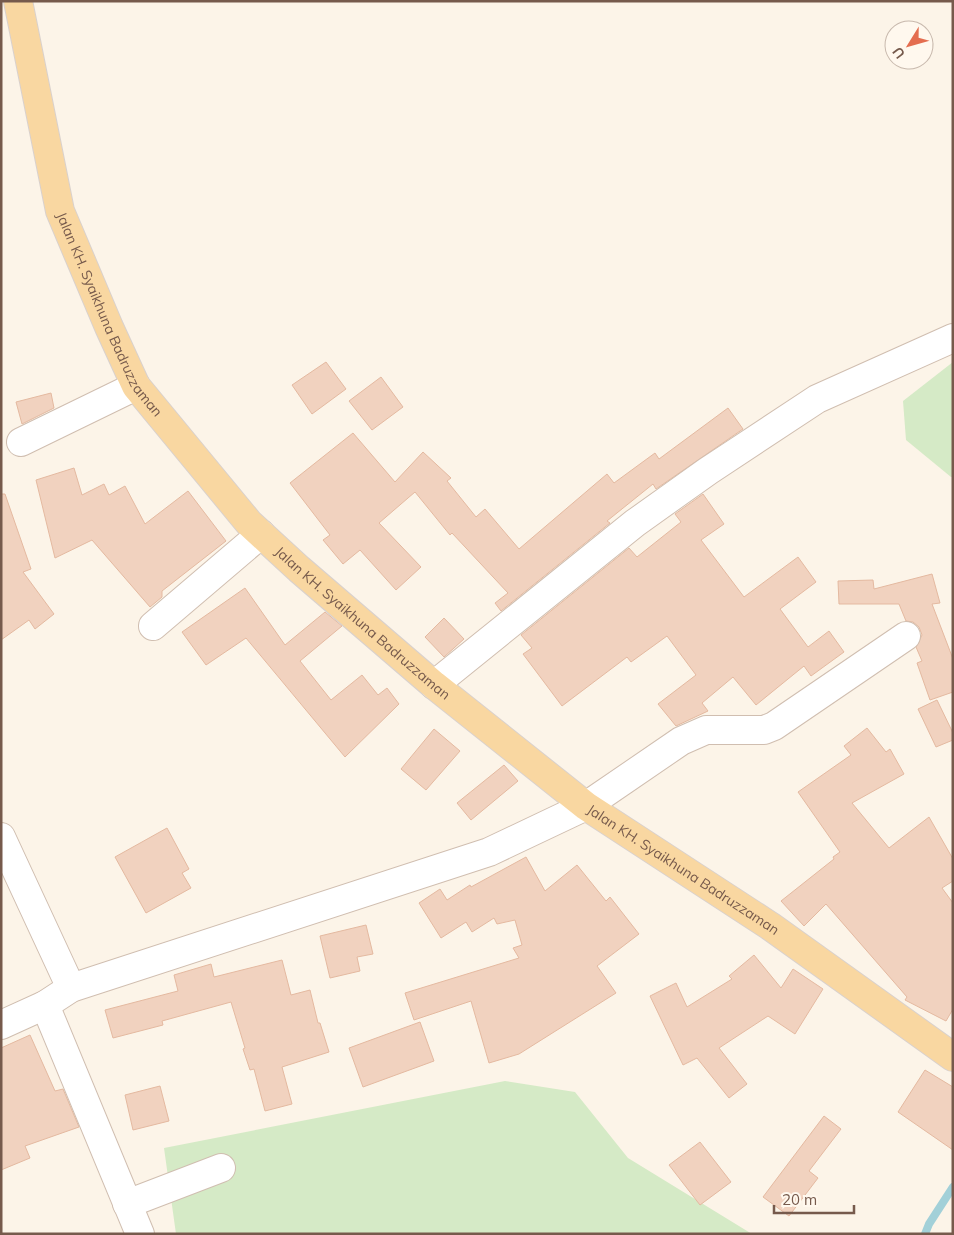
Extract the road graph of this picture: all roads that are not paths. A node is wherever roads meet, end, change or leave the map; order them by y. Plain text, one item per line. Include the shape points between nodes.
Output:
1 (18, 1) edge
2 (953, 338) edge
3 (136, 386) junction
4 (21, 442) dead end
5 (261, 534) junction
6 (153, 626) dead end
7 (906, 636) dead end
8 (434, 685) junction
9 (586, 806) junction
10 (1, 837) edge
11 (71, 988) junction
12 (45, 1005) junction
13 (1, 1025) edge
14 (953, 1057) edge
15 (221, 1168) dead end
16 (127, 1204) junction
17 (140, 1234) edge

1 - 3 main road, Jalan KH. Syaikhuna Badruzzaman via 60,211
2 - 8 street via 817,399 708,471 628,529
3 - 4 street
3 - 5 main road, Jalan KH. Syaikhuna Badruzzaman
5 - 6 street
5 - 8 main road, Jalan KH. Syaikhuna Badruzzaman
7 - 9 street via 774,726 764,730 706,730 682,741
8 - 9 main road, Jalan KH. Syaikhuna Badruzzaman
9 - 11 street via 489,852
9 - 14 main road, Jalan KH. Syaikhuna Badruzzaman via 770,926
10 - 11 street
11 - 12 street
12 - 13 street
12 - 16 street
15 - 16 street
16 - 17 street

